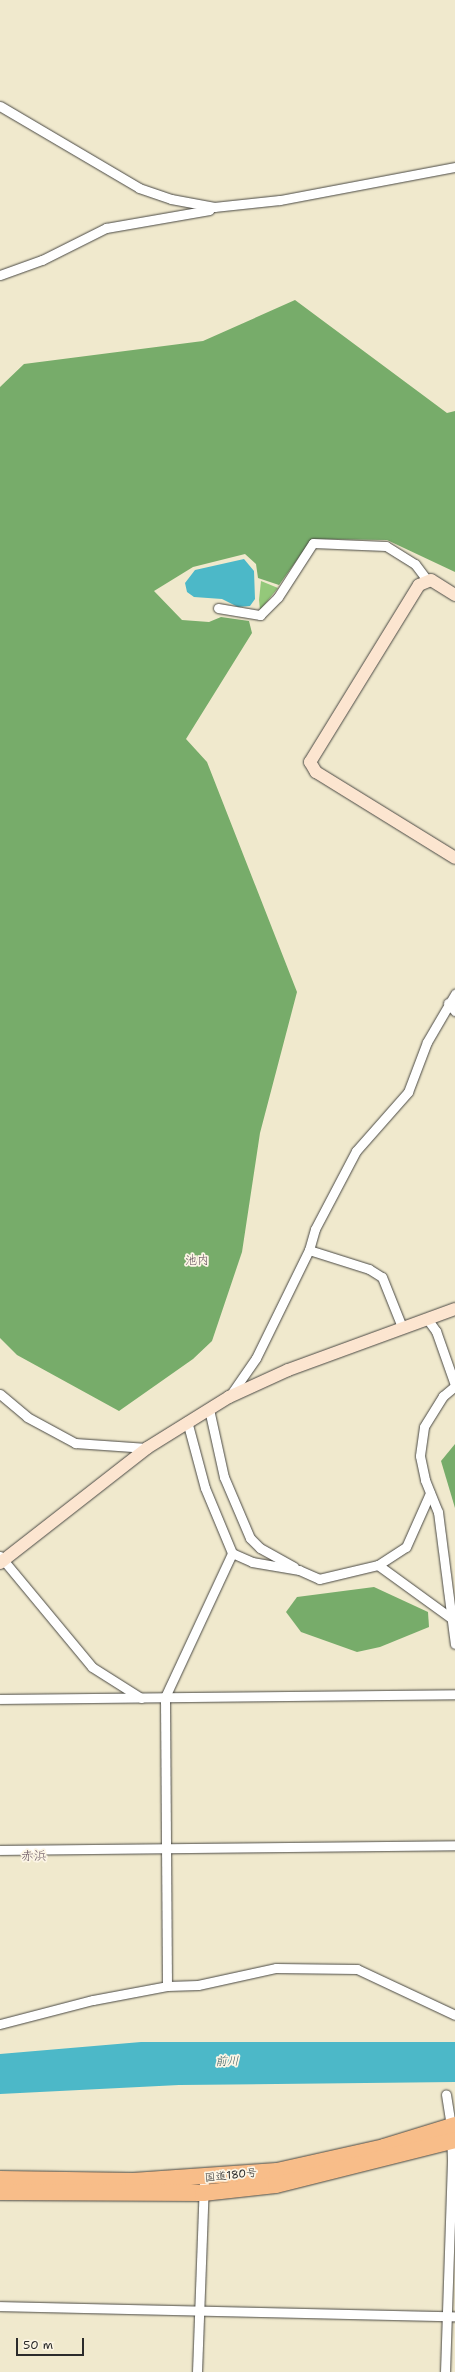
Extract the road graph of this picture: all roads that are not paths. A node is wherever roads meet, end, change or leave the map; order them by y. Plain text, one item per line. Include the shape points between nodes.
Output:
1 (0, 106) edge
2 (455, 167) edge
3 (220, 208) junction
4 (0, 275) edge
5 (427, 580) junction
6 (455, 595) edge
7 (218, 608) dead end
8 (455, 858) edge
9 (455, 994) edge
10 (448, 1003) junction
11 (455, 1010) edge
12 (309, 1250) junction
13 (455, 1309) edge
14 (428, 1320) junction
15 (402, 1328) junction
16 (455, 1386) edge
17 (0, 1394) edge
18 (229, 1397) junction
19 (208, 1408) junction
20 (187, 1421) junction
21 (147, 1448) junction
22 (430, 1493) junction
23 (232, 1553) junction
24 (1, 1560) edge
25 (378, 1565) junction
26 (299, 1570) junction
27 (453, 1623) edge
28 (455, 1644) edge
29 (455, 1694) edge
30 (165, 1697) junction
31 (141, 1698) junction
32 (0, 1700) edge
33 (455, 1845) edge
34 (166, 1849) junction
35 (0, 1850) edge
36 (167, 1986) junction
37 (455, 2014) edge
38 (0, 2024) edge
39 (446, 2094) dead end
40 (453, 2133) edge
41 (0, 2179) edge
42 (204, 2186) junction
43 (0, 2192) edge
44 (0, 2306) edge
45 (198, 2311) junction
46 (451, 2316) edge
47 (197, 2372) edge
48 (445, 2372) edge

1 - 3 street via 139,188 171,200
2 - 3 street
3 - 4 street via 106,228 42,260
5 - 6 street
5 - 7 street via 415,564 386,546 313,543 278,597 260,615
5 - 8 street via 416,589 310,762 316,772
9 - 10 street
10 - 11 street
10 - 12 street via 423,1050 408,1092 356,1151 316,1229
12 - 15 street via 369,1269 382,1277
12 - 18 street via 256,1358
13 - 14 street
14 - 15 street
14 - 16 street via 436,1331
15 - 18 street via 288,1370
16 - 22 street via 431,1413 420,1442 421,1467
17 - 21 street via 26,1417 75,1443
18 - 19 street
19 - 20 street
19 - 26 street via 224,1477 250,1538 260,1548
20 - 21 street
20 - 23 street via 205,1488
21 - 24 street
22 - 25 street via 406,1547
22 - 27 street via 443,1540
23 - 26 street via 252,1562
23 - 30 street
24 - 31 street via 92,1667
25 - 26 street via 332,1578 319,1579
25 - 27 street
27 - 28 street
29 - 30 street
30 - 31 street
30 - 34 street
31 - 32 street
33 - 34 street
34 - 35 street
34 - 36 street
36 - 37 street via 198,1985 276,1968 348,1967
36 - 38 street
39 - 40 street
40 - 42 highway, 国道180号 via 276,2185
40 - 46 street
41 - 42 highway, 国道180号
42 - 43 highway, 国道180号
42 - 45 street
44 - 45 street
45 - 46 street
45 - 47 street
46 - 48 street

